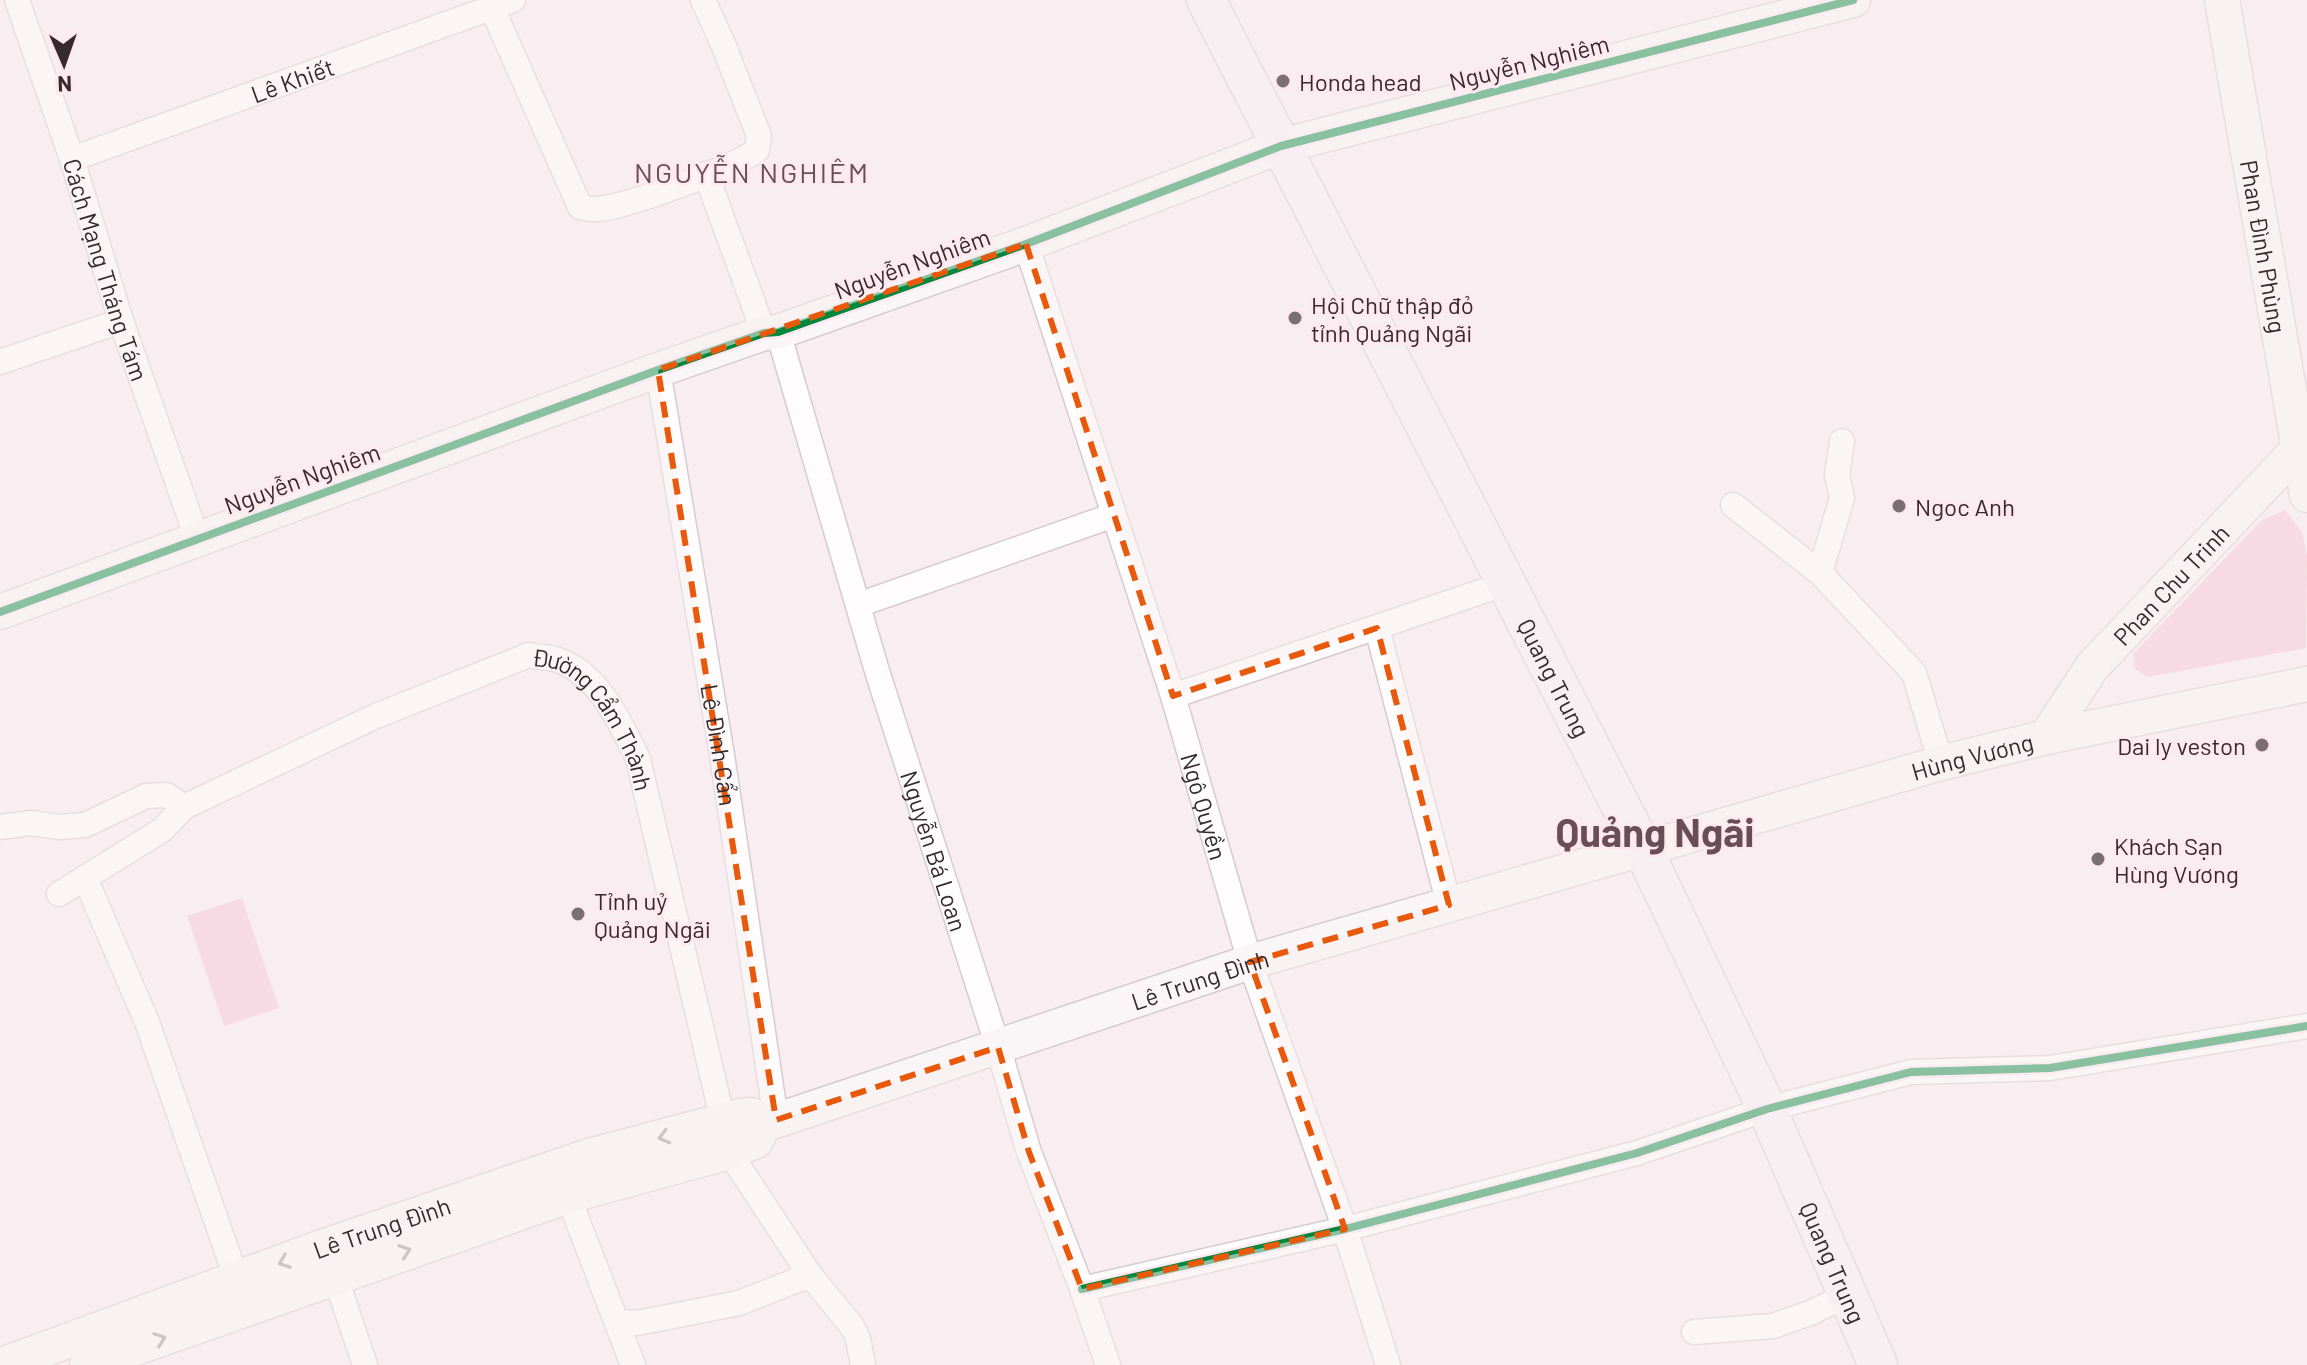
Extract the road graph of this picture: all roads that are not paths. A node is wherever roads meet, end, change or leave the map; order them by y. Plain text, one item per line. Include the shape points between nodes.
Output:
1 (17, 0) edge
2 (703, 0) edge
3 (1206, 0) edge
4 (1853, 0) edge
5 (2222, 0) edge
6 (502, 4) edge
7 (1281, 146) junction
8 (72, 159) junction
9 (706, 174) junction
10 (1026, 244) junction
11 (121, 321) junction
12 (771, 332) junction
13 (0, 362) edge
14 (658, 370) junction
15 (1842, 441) dead end
16 (2303, 444) edge
17 (2307, 495) edge
18 (1733, 505) dead end
19 (1114, 515) junction
20 (197, 538) junction
21 (1820, 573) junction
22 (1507, 583) junction
23 (858, 605) junction
24 (0, 612) edge
25 (1377, 628) junction
26 (2307, 684) edge
27 (1173, 696) junction
28 (2046, 737) junction
29 (1941, 763) junction
30 (184, 807) junction
31 (0, 827) edge
32 (1643, 849) junction
33 (85, 878) junction
34 (59, 894) dead end
35 (1449, 905) junction
36 (1250, 962) junction
37 (2307, 1026) edge
38 (998, 1047) junction
39 (1767, 1109) junction
40 (770, 1123) junction
41 (726, 1136) junction
42 (584, 1180) junction
43 (1345, 1229) junction
44 (328, 1261) junction
45 (810, 1275) junction
46 (237, 1280) junction
47 (1082, 1289) junction
48 (1848, 1295) junction
49 (618, 1322) junction
50 (1694, 1332) dead end
51 (2, 1365) edge
52 (87, 1365) edge
53 (365, 1365) edge
54 (633, 1365) edge
55 (863, 1365) edge
56 (1108, 1365) edge
57 (1388, 1365) edge
58 (1878, 1365) edge

1 - 8 street, Cách Mạng Tháng Tám
2 - 9 street via 760,144 752,154
3 - 7 main road, Quang Trung
4 - 7 street, Nguyễn Nghiêm
5 - 16 street, Phan Đình Phùng
6 - 8 street, Lê Khiết
6 - 9 street via 580,207 608,207
7 - 10 street, Nguyễn Nghiêm
7 - 22 main road, Quang Trung
8 - 11 street, Cách Mạng Tháng Tám
9 - 12 street, Nguyễn Bá Loan
10 - 12 street, Nguyễn Nghiêm
10 - 19 street, Ngô Quyền
11 - 13 street
11 - 20 street, Cách Mạng Tháng Tám
12 - 14 street, Nguyễn Nghiêm
12 - 23 street, Nguyễn Bá Loan
14 - 20 street, Nguyễn Nghiêm
14 - 40 street, Lê Đình Cẩn via 722,755
15 - 21 street via 1837,475 1842,498
16 - 17 street, Phan Đình Phùng
16 - 28 street, Phan Chu Trinh via 2092,667
18 - 21 street
19 - 23 street
19 - 27 street, Ngô Quyền
20 - 24 street, Nguyễn Nghiêm
21 - 29 street via 1914,673
22 - 25 street
22 - 32 main road, Quang Trung
23 - 38 street, Nguyễn Bá Loan
25 - 27 street
25 - 35 street
26 - 28 street, Hùng Vương
27 - 36 street, Ngô Quyền
28 - 29 street, Hùng Vương
29 - 32 street, Hùng Vương
30 - 31 street via 167,795 146,796 85,825
30 - 33 street, Đường Cẩm Thành via 162,830
30 - 41 street, Đường Cẩm Thành via 376,716 529,655 556,659 582,674 614,711 638,759
32 - 35 street, Lê Trung Đình
32 - 39 main road, Quang Trung
33 - 34 street, Đường Cẩm Thành
33 - 46 street via 147,1022
35 - 36 street, Lê Trung Đình
36 - 38 street, Lê Trung Đình
36 - 43 street, Ngô Quyền
37 - 39 street via 2050,1068 1911,1072
38 - 40 street, Lê Trung Đình
38 - 47 street, Nguyễn Bá Loan via 1029,1152
39 - 43 street via 1637,1153
39 - 48 main road, Quang Trung
40 - 41 street, Lê Trung Đình via 756,1141
41 - 42 street, Lê Trung Đình
41 - 45 street, Đường Cẩm Thành
42 - 44 street, Lê Trung Đình
42 - 49 street
43 - 47 street
43 - 57 street, Ngô Quyền
44 -> 46 street, Lê Trung Đình
52 -> 44 street, Lê Trung Đình
44 - 53 street
45 - 49 street via 739,1303
45 - 55 street, Đường Cẩm Thành via 852,1326
46 - 51 street, Lê Trung Đình
47 - 56 street, Nguyễn Bá Loan
48 - 50 street via 1773,1326
48 - 58 main road, Quang Trung
49 - 54 street

